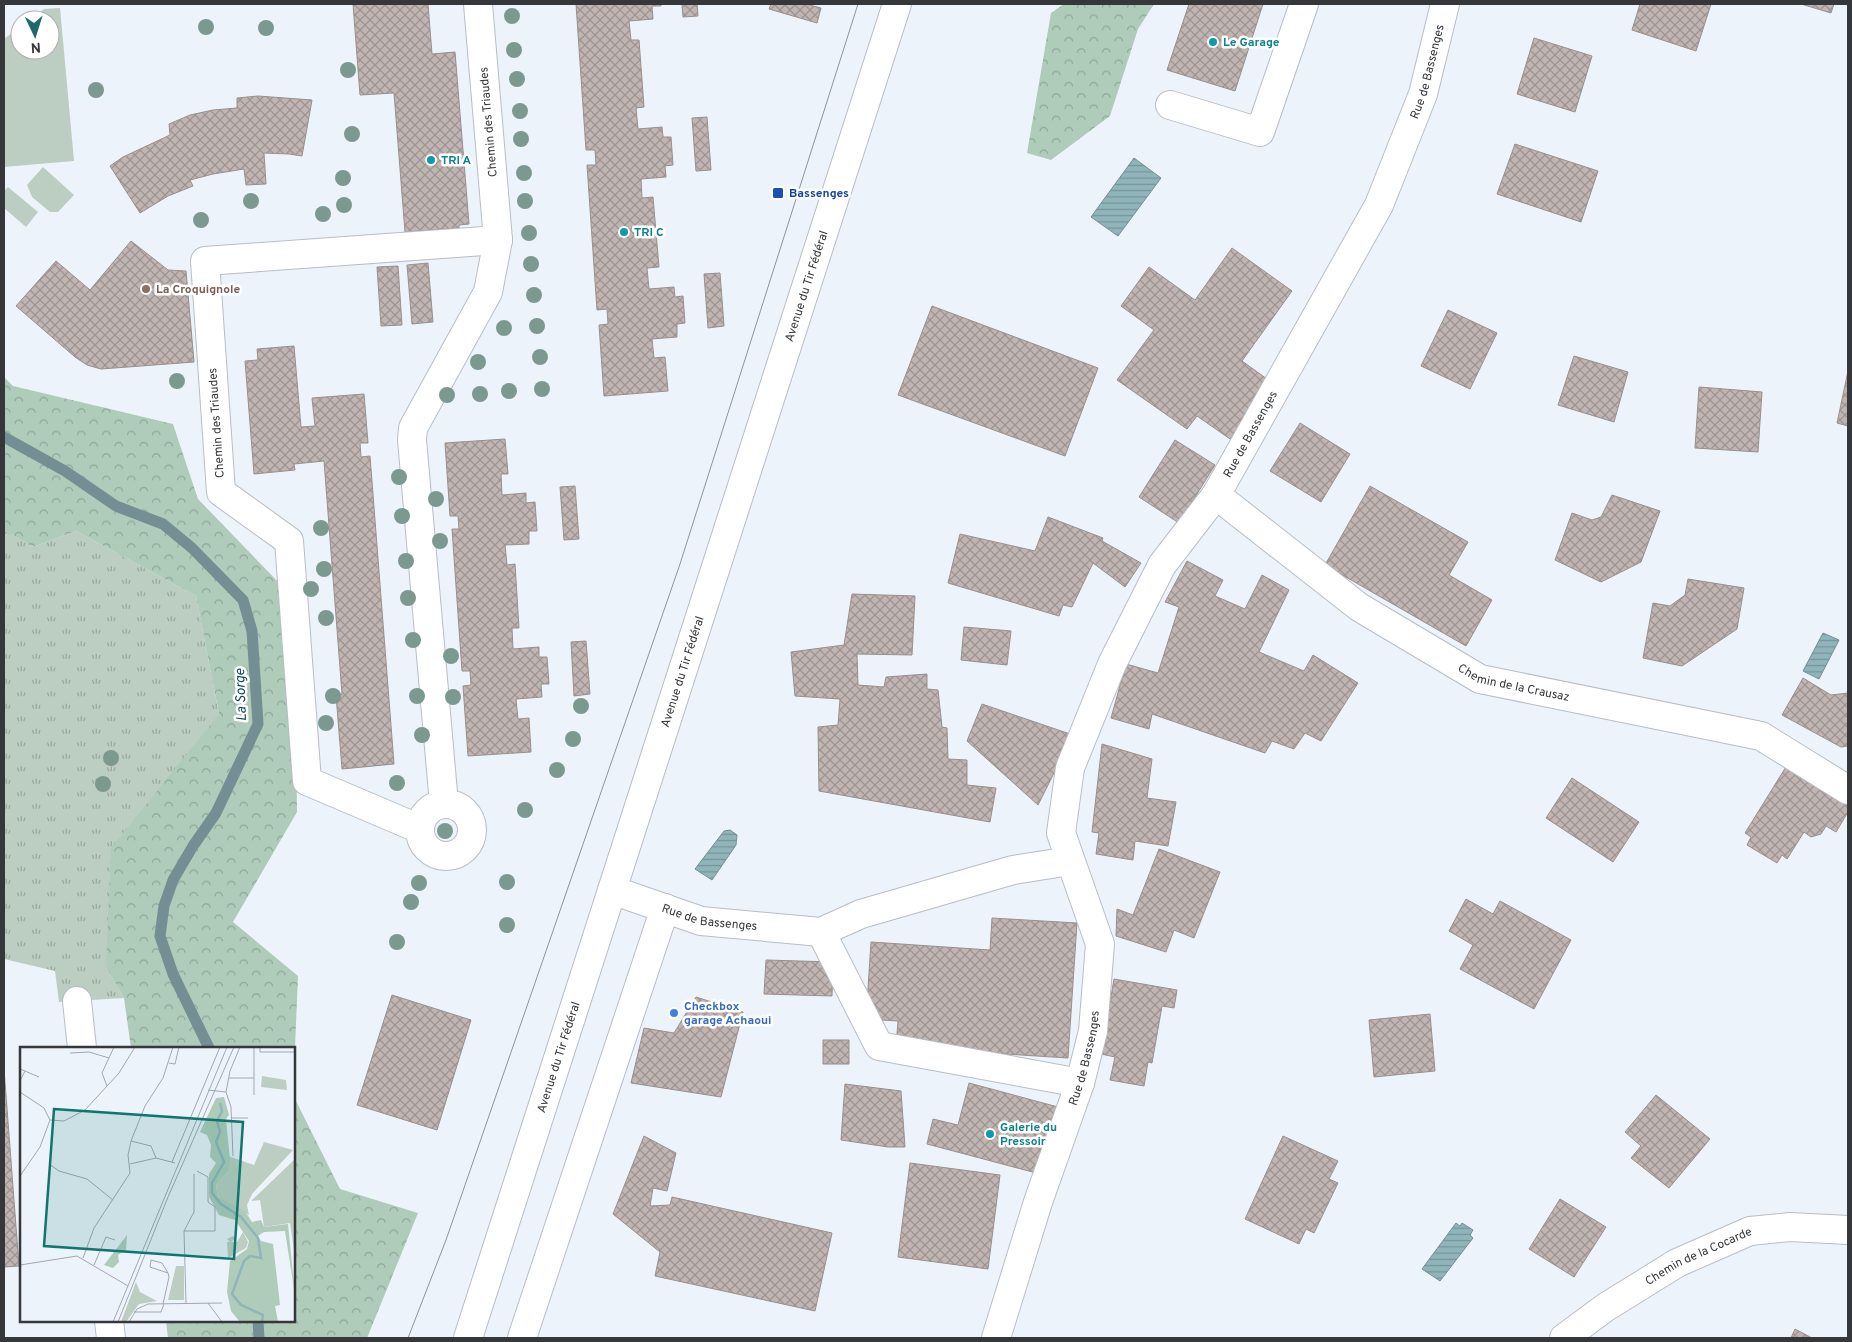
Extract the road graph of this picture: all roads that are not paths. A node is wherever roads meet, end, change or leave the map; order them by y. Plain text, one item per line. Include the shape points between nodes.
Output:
1 (478, 4) edge
2 (897, 4) edge
3 (1304, 4) edge
4 (1445, 4) edge
5 (1170, 105) dead end
6 (498, 233) junction
7 (1216, 495) junction
8 (1848, 790) edge
9 (444, 804) junction
10 (420, 829) junction
11 (1070, 861) junction
12 (612, 890) junction
13 (664, 908) junction
14 (821, 932) junction
15 (77, 1001) dead end
16 (82, 1047) edge
17 (1080, 1083) junction
18 (1848, 1230) edge
19 (109, 1322) edge
20 (111, 1338) edge
21 (468, 1338) edge
22 (522, 1338) edge
23 (996, 1338) edge
24 (1564, 1338) edge

1 - 6 street, Chemin des Triaudes
2 - 12 street, Avenue du Tir Fédéral
3 - 5 street via 1260,132
4 - 7 street, Rue de Bassenges via 1423,94 1379,205
6 - 9 street, Chemin des Triaudes via 488,292 413,428 412,454
6 - 10 street, Chemin des Triaudes via 205,261 221,492 289,541 307,781
7 - 8 street, Chemin de la Crausaz via 1359,607 1480,680 1760,736
7 - 11 street, Rue de Bassenges via 1162,565 1112,664 1070,768 1061,833
9 - 10 street via 430,809
9 - 10 street via 462,809 472,824 470,841 465,849 450,856 435,854 424,844
11 - 14 street, Rue de Bassenges via 1013,870 861,914
11 - 17 street, Rue de Bassenges via 1100,944 1092,1031
12 - 13 street, Rue de Bassenges
12 - 21 street, Avenue du Tir Fédéral
13 - 14 street, Rue de Bassenges via 701,921
13 - 22 street
14 - 17 street via 879,1046
15 - 16 street
17 - 23 street, Rue de Bassenges via 1038,1202
18 - 24 street, Chemin de la Cocarde via 1790,1227 1750,1231 1677,1263 1606,1307
19 - 20 street

